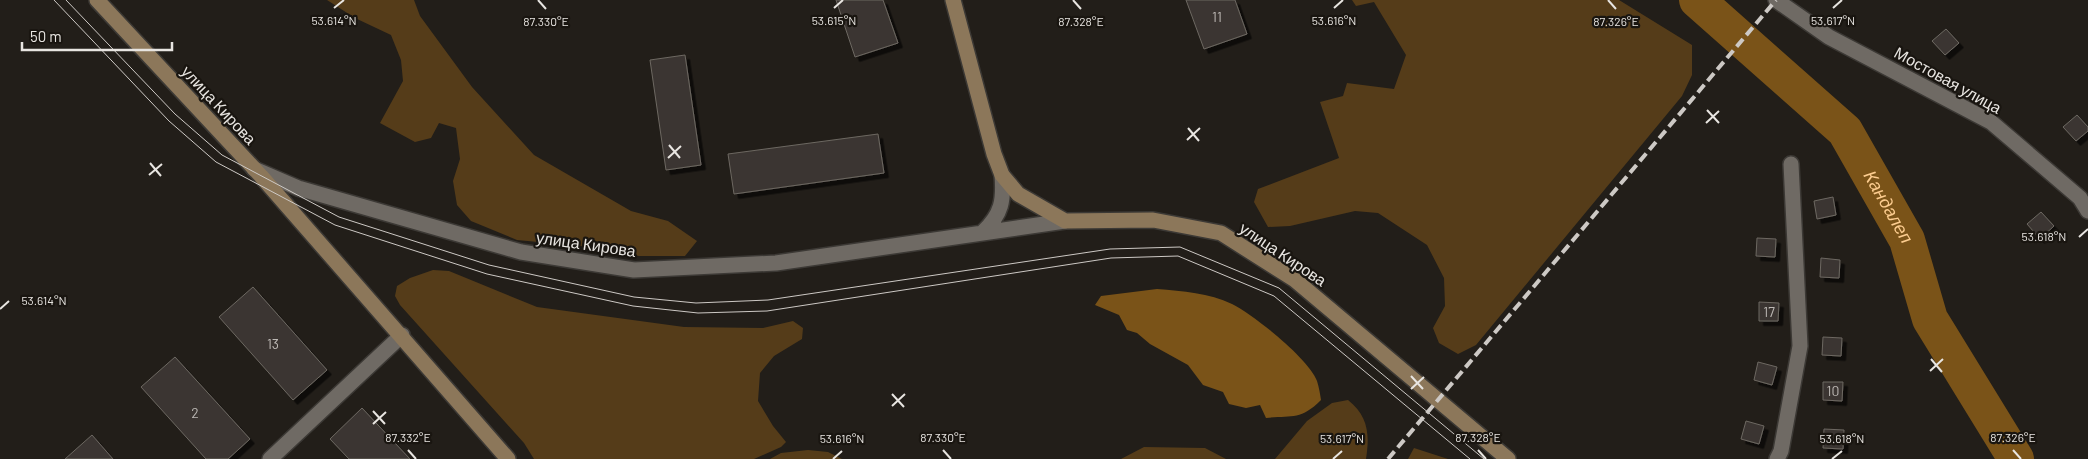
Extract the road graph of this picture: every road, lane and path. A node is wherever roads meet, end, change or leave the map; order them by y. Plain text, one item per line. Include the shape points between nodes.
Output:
1 (97, 0) edge
2 (953, 0) edge
3 (1776, 0) edge
4 (1791, 164) dead end
5 (254, 168) junction
6 (1002, 175) junction
7 (2088, 211) edge
8 (1065, 221) junction
9 (983, 232) junction
10 (402, 335) junction
11 (270, 459) edge
12 (508, 459) edge
13 (1508, 459) edge
14 (1777, 459) edge

1 - 5 main road, улица Кирова
2 - 6 main road
3 - 7 street, Мостовая улица via 1829,37 1991,122 2080,198
4 - 14 street via 1800,346
5 - 9 street, улица Кирова via 307,190 521,252 634,270 776,263
5 - 10 main road, улица Кирова
6 - 8 main road via 1018,194
6 - 9 street via 1002,208
8 - 9 street, улица Кирова
8 - 13 main road, улица Кирова via 1153,220 1221,234 1296,280
10 - 11 street
10 - 12 main road, улица Кирова

